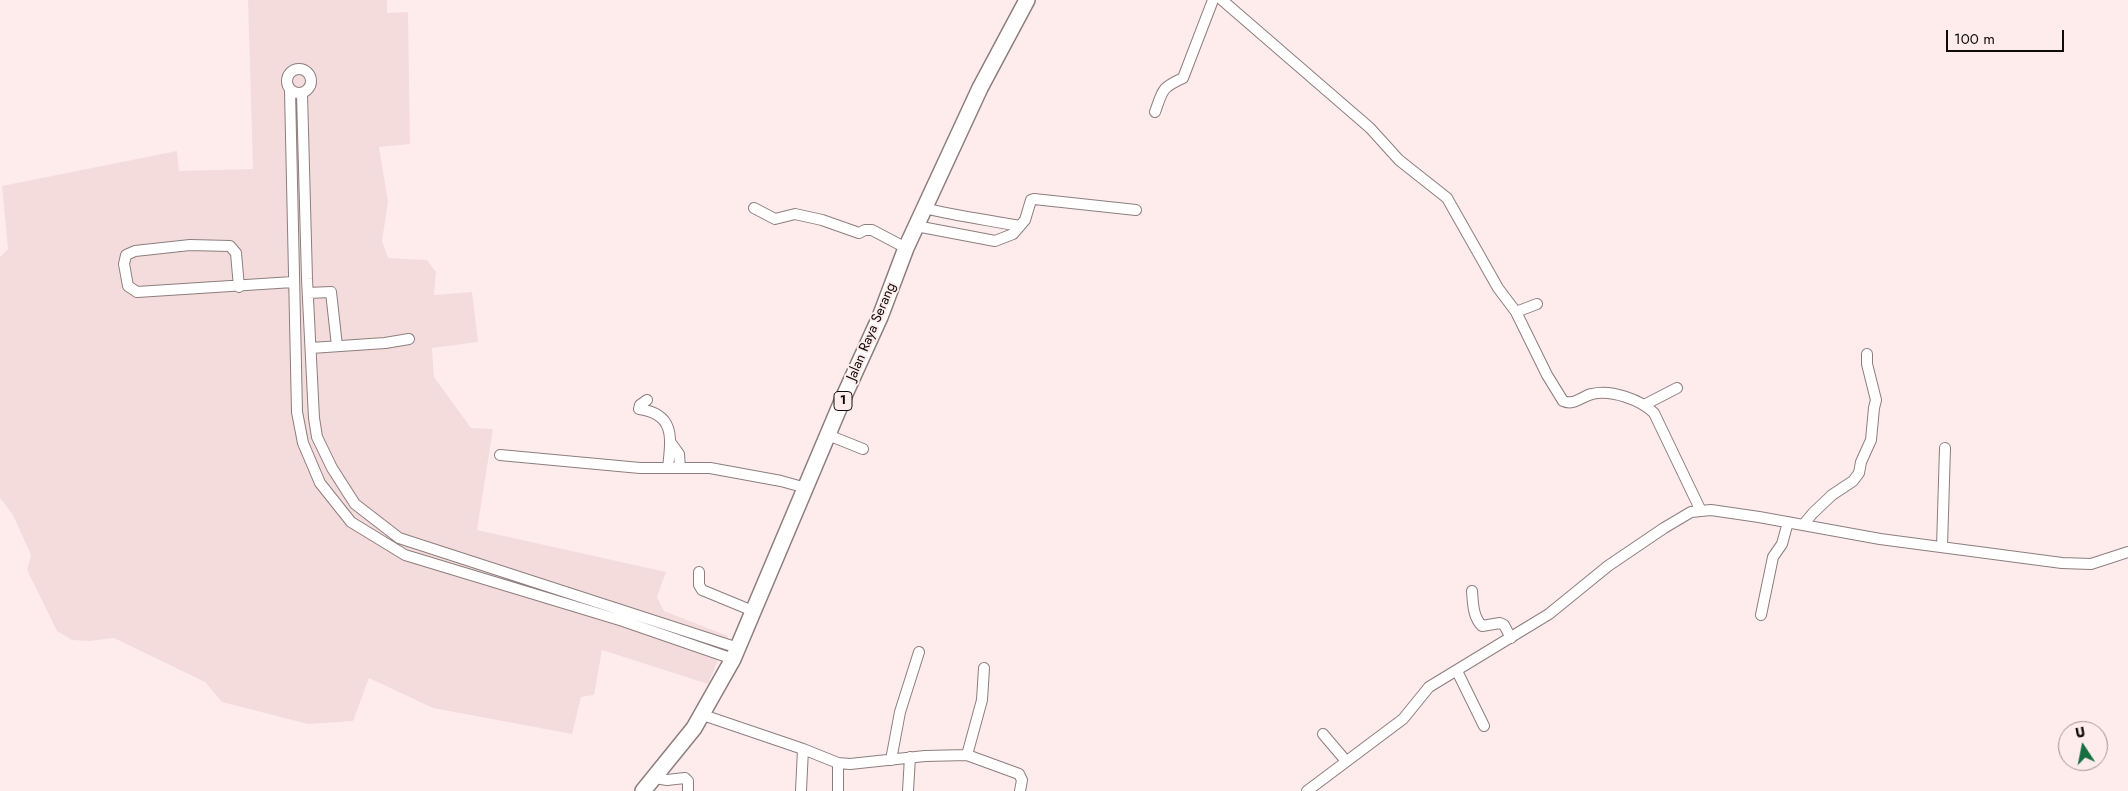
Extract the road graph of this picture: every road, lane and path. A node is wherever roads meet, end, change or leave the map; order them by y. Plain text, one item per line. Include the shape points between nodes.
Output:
1 (1027, 0) edge
2 (1213, 0) edge
3 (1222, 0) edge
4 (290, 90) junction
5 (302, 94) junction
6 (1155, 112) dead end
7 (754, 208) dead end
8 (924, 208) junction
9 (1136, 210) dead end
10 (916, 226) junction
11 (1020, 226) junction
12 (906, 248) junction
13 (307, 279) junction
14 (293, 281) junction
15 (239, 287) junction
16 (308, 293) junction
17 (1538, 304) dead end
18 (1516, 312) junction
19 (409, 339) dead end
20 (338, 346) junction
21 (310, 348) junction
22 (1867, 354) dead end
23 (1678, 388) dead end
24 (647, 400) dead end
25 (1644, 405) junction
26 (828, 435) junction
27 (671, 443) junction
28 (1945, 448) dead end
29 (863, 449) dead end
30 (500, 455) dead end
31 (668, 468) junction
32 (680, 468) junction
33 (806, 488) junction
34 (1701, 510) junction
35 (1788, 522) junction
36 (1803, 525) junction
37 (1942, 547) junction
38 (442, 551) junction
39 (2128, 552) edge
40 (436, 565) junction
41 (699, 572) dead end
42 (1472, 591) dead end
43 (753, 611) junction
44 (1761, 615) dead end
45 (1511, 638) junction
46 (919, 652) dead end
47 (735, 654) junction
48 (984, 668) dead end
49 (1457, 671) junction
50 (703, 715) junction
51 (1484, 726) dead end
52 (1323, 734) dead end
53 (803, 749) junction
54 (967, 756) junction
55 (910, 758) junction
56 (890, 760) junction
57 (1346, 761) junction
58 (838, 763) junction
59 (656, 778) junction
60 (643, 791) edge
61 (688, 791) edge
62 (801, 791) edge
63 (838, 791) edge
64 (908, 791) edge
65 (1020, 791) edge
66 (1307, 791) edge

1 - 8 highway, Jalan Raya Serang / 1 via 980,88
2 - 6 street via 1183,78 1162,90
3 - 18 street via 1370,128 1399,160 1447,198 1498,288
4 - 5 street
4 - 5 street via 288,75 302,69 312,82
4 - 14 street
5 - 13 street
7 - 12 street via 775,219 795,214 859,233 872,230
8 - 10 highway, Jalan Raya Serang / 1
8 - 11 street
9 - 11 street via 1038,198 1031,200
10 - 11 street via 995,241 1013,234
10 - 12 highway, Jalan Raya Serang / 1
12 - 26 highway, Jalan Raya Serang / 1 via 880,317
13 - 14 street
13 - 16 street
14 - 15 street
14 - 40 street via 297,412 303,443 320,484 351,522 404,555
15 - 15 street via 137,292 128,286 124,264 126,255 134,251 190,245 230,246 236,254
16 - 20 street via 331,292
16 - 21 street
17 - 18 street
18 - 25 street via 1563,401 1572,402 1602,392
19 - 20 street
20 - 21 street
21 - 38 street via 311,400 316,428 336,475 355,504 399,538
22 - 36 street via 1876,400 1871,440 1859,474
23 - 25 street
24 - 27 street via 640,409 652,411 664,419
25 - 34 street via 1658,419
26 - 29 street
26 - 33 highway, Jalan Raya Serang / 1
27 - 31 street
27 - 32 street via 679,454
28 - 37 street
30 - 31 street
31 - 32 street
32 - 33 street via 710,468
33 - 43 highway, Jalan Raya Serang / 1
34 - 35 street
34 - 45 street via 1691,512 1664,528 1608,566 1549,614
35 - 36 street
35 - 44 street via 1782,544 1773,557
36 - 37 street
37 - 39 street via 2091,564
38 - 40 street
38 - 47 street
40 - 47 street
41 - 43 street via 702,590
42 - 45 street via 1478,622 1482,626 1500,623
43 - 47 highway, Jalan Raya Serang / 1
45 - 49 street
46 - 56 street via 900,712
47 - 50 highway, Jalan Raya Serang / 1
48 - 54 street via 982,700
49 - 51 street
49 - 57 street via 1429,687 1403,719
50 - 53 street
50 - 59 highway, Jalan Raya Serang / 1
52 - 57 street
53 - 58 street
53 - 62 street
54 - 55 street
54 - 65 street via 1019,774 1022,780
55 - 56 street
55 - 64 street
56 - 58 street via 862,765
57 - 66 street
58 - 63 street
59 - 60 highway, Jalan Raya Serang / 1
59 - 61 street via 685,778

